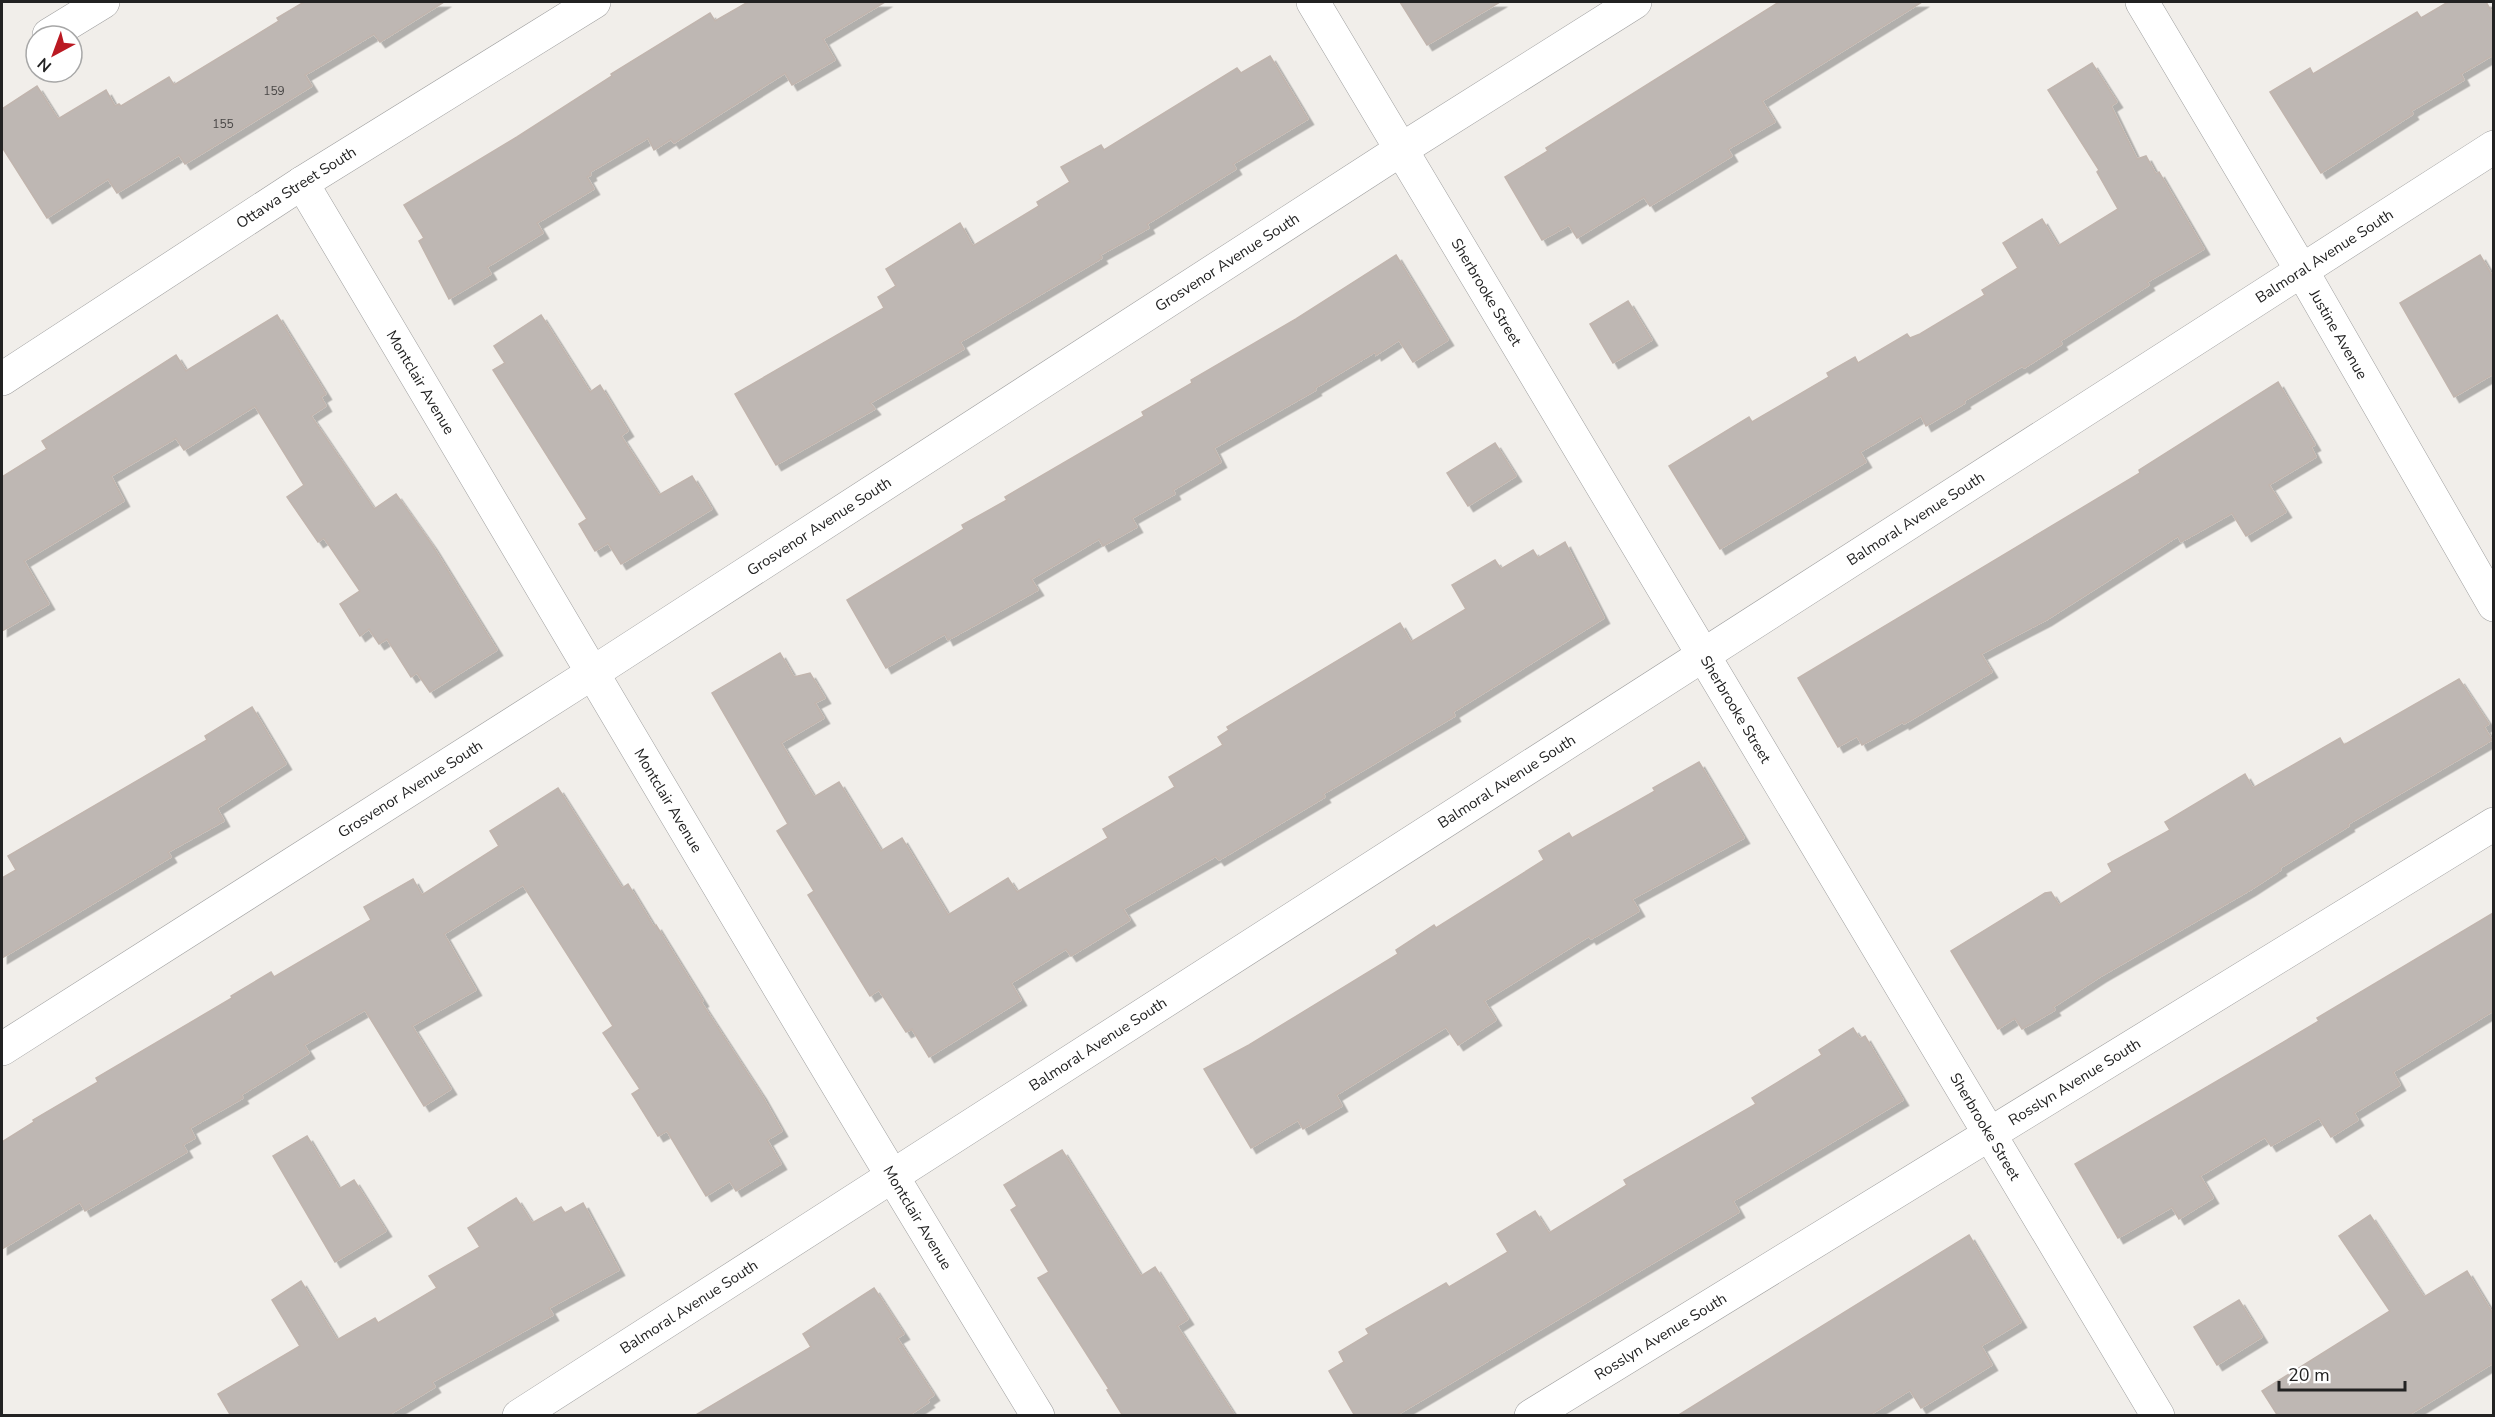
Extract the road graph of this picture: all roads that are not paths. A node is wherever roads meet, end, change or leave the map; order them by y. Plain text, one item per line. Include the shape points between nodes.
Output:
1 (103, 2) edge
2 (594, 2) edge
3 (1313, 2) edge
4 (1635, 2) edge
5 (2142, 2) edge
6 (67, 24) edge
7 (2493, 147) edge
8 (1402, 149) junction
9 (302, 183) junction
10 (2302, 271) junction
11 (2, 379) edge
12 (2493, 605) edge
13 (1705, 652) junction
14 (594, 672) junction
15 (2493, 825) edge
16 (2, 1049) edge
17 (1989, 1134) junction
18 (891, 1176) junction
19 (519, 1416) edge
20 (1038, 1416) edge
21 (1531, 1416) edge
22 (2158, 1416) edge

1 - 6 street
2 - 9 street, Ottawa Street South
3 - 8 street, Sherbrooke Street
4 - 8 street, Grosvenor Avenue South
5 - 10 street, Justine Avenue
7 - 10 street, Balmoral Avenue South
8 - 13 street, Sherbrooke Street
8 - 14 street, Grosvenor Avenue South
9 - 11 street, Ottawa Street South
9 - 14 street, Montclair Avenue
10 - 12 street, Justine Avenue
10 - 13 street, Balmoral Avenue South
13 - 17 street, Sherbrooke Street
13 - 18 street, Balmoral Avenue South
14 - 16 street, Grosvenor Avenue South
14 - 18 street, Montclair Avenue
15 - 17 street, Rosslyn Avenue South
17 - 21 street, Rosslyn Avenue South
17 - 22 street, Sherbrooke Street
18 - 19 street, Balmoral Avenue South
18 - 20 street, Montclair Avenue

